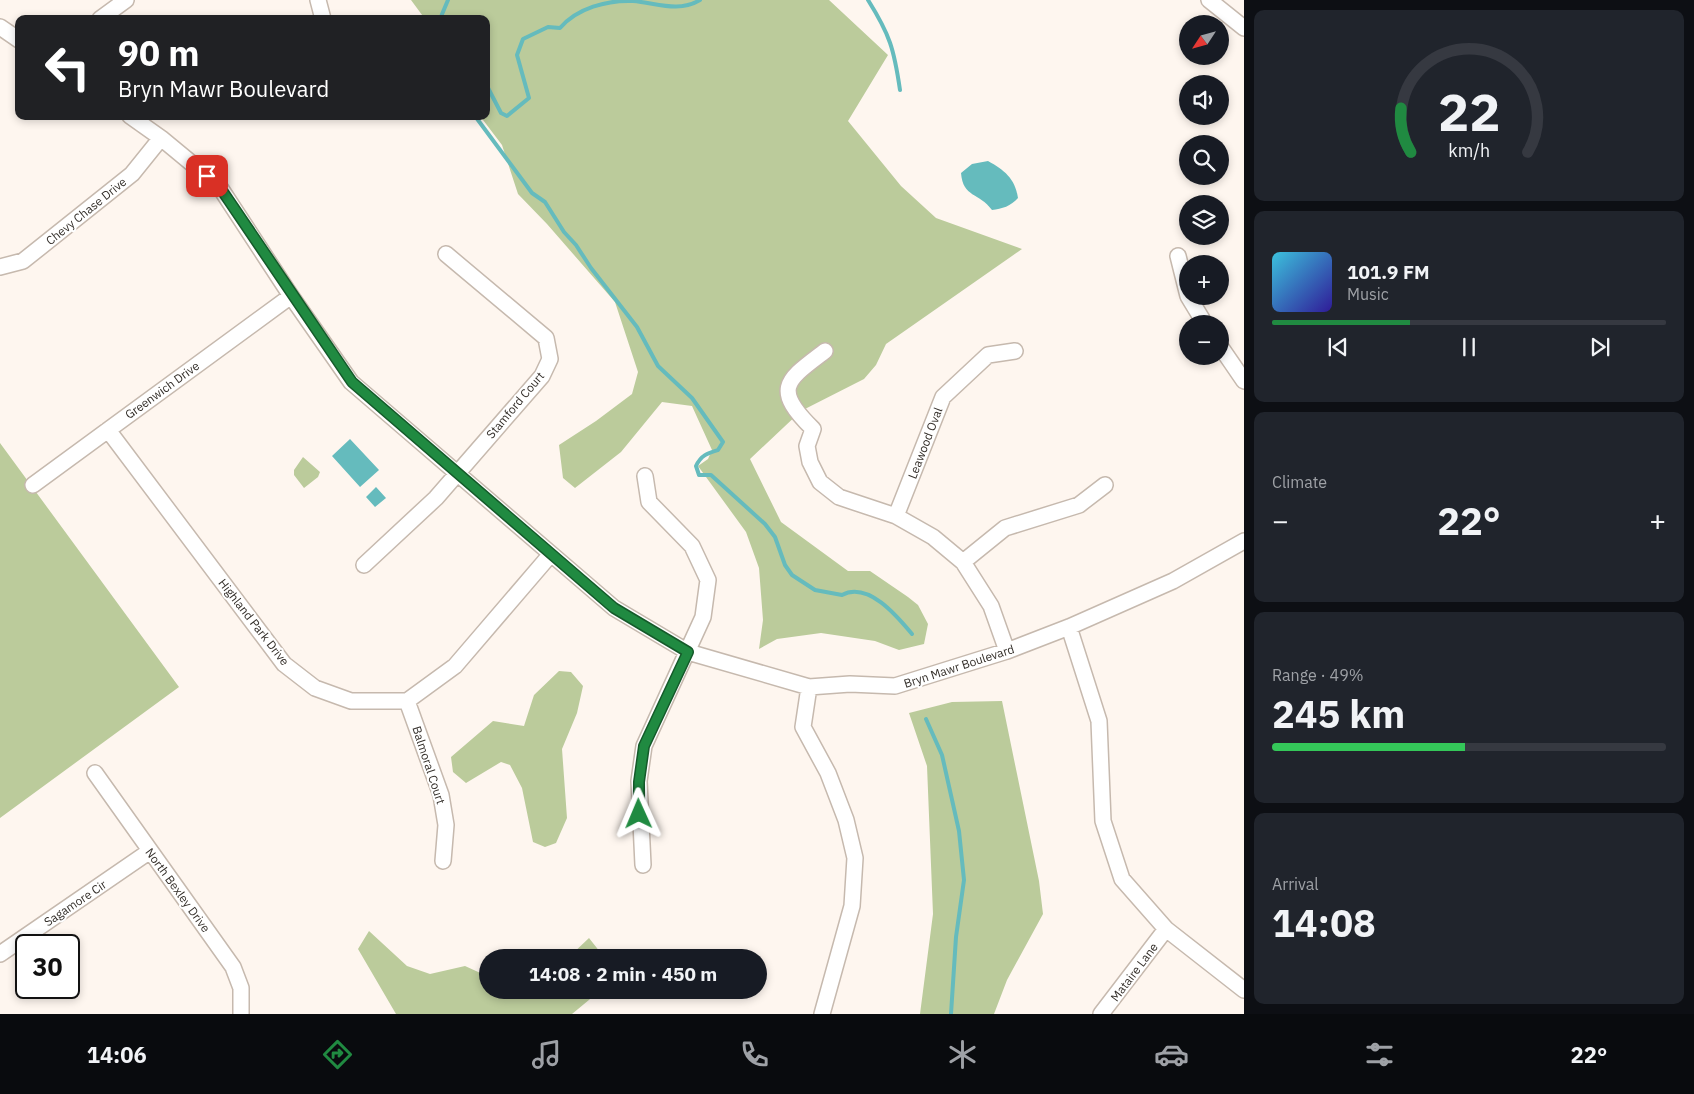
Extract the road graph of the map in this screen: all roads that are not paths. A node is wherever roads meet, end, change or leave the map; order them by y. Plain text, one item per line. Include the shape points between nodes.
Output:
1 (126, 0) edge
2 (318, 0) edge
3 (1209, 0) edge
4 (105, 15) edge
5 (322, 15) edge
6 (1244, 28) edge
7 (136, 120) edge
8 (162, 138) junction
9 (446, 254) dead end
10 (1178, 256) dead end
11 (1179, 260) edge
12 (0, 267) edge
13 (291, 296) junction
14 (825, 351) dead end
15 (1015, 351) dead end
16 (1229, 359) edge
17 (1244, 380) edge
18 (108, 430) junction
19 (457, 473) junction
20 (645, 476) dead end
21 (1105, 484) dead end
22 (33, 485) dead end
23 (896, 516) junction
24 (1244, 541) edge
25 (551, 554) junction
26 (963, 562) junction
27 (364, 564) dead end
28 (1069, 626) junction
29 (1007, 651) junction
30 (688, 652) junction
31 (810, 687) junction
32 (407, 701) junction
33 (95, 773) dead end
34 (150, 851) junction
35 (443, 861) dead end
36 (643, 865) dead end
37 (1166, 929) junction
38 (0, 954) edge
39 (1244, 990) edge
40 (240, 1014) edge
41 (822, 1014) edge
42 (1101, 1014) edge

1 - 4 street
2 - 5 street
3 - 6 street
7 - 8 street, Bryn Mawr Boulevard
8 - 12 street, Chevy Chase Drive via 132,174 46,243 23,261
8 - 13 street, Bryn Mawr Boulevard via 219,186
9 - 19 street, Stamford Court via 546,338 550,359 542,376
10 - 11 street
13 - 18 street, Greenwich Drive
13 - 19 street, Bryn Mawr Boulevard via 352,382
14 - 23 street via 793,376 788,386 790,402 813,429 807,446 810,462 820,482 839,497
15 - 23 street, Leawood Oval via 988,355 943,397
16 - 17 street
18 - 22 street, Greenwich Drive
18 - 32 street, Highland Park Drive via 284,664 315,688 351,701
19 - 25 street, Bryn Mawr Boulevard
19 - 27 street, Stamford Court via 436,498
20 - 30 street via 649,502 692,546 708,580 703,617
21 - 26 street via 1080,505 1004,528
23 - 26 street via 933,537
24 - 28 street, Bryn Mawr Boulevard via 1173,581
25 - 30 street, Bryn Mawr Boulevard via 614,608
25 - 32 street via 455,666
26 - 29 street via 991,606
28 - 29 street, Bryn Mawr Boulevard
28 - 37 street via 1099,721 1103,821 1122,879
29 - 31 street, Bryn Mawr Boulevard via 895,686 850,684
30 - 31 street, Bryn Mawr Boulevard
30 - 36 street via 644,746 639,782
31 - 41 street via 804,727 828,773 846,820 855,858 852,906
32 - 35 street, Balmoral Court via 441,795 446,825
33 - 34 street, North Bexley Drive
34 - 38 street, Sagamore Cir
34 - 40 street, North Bexley Drive via 233,967 241,988
37 - 39 street
37 - 42 street, Mataire Lane

